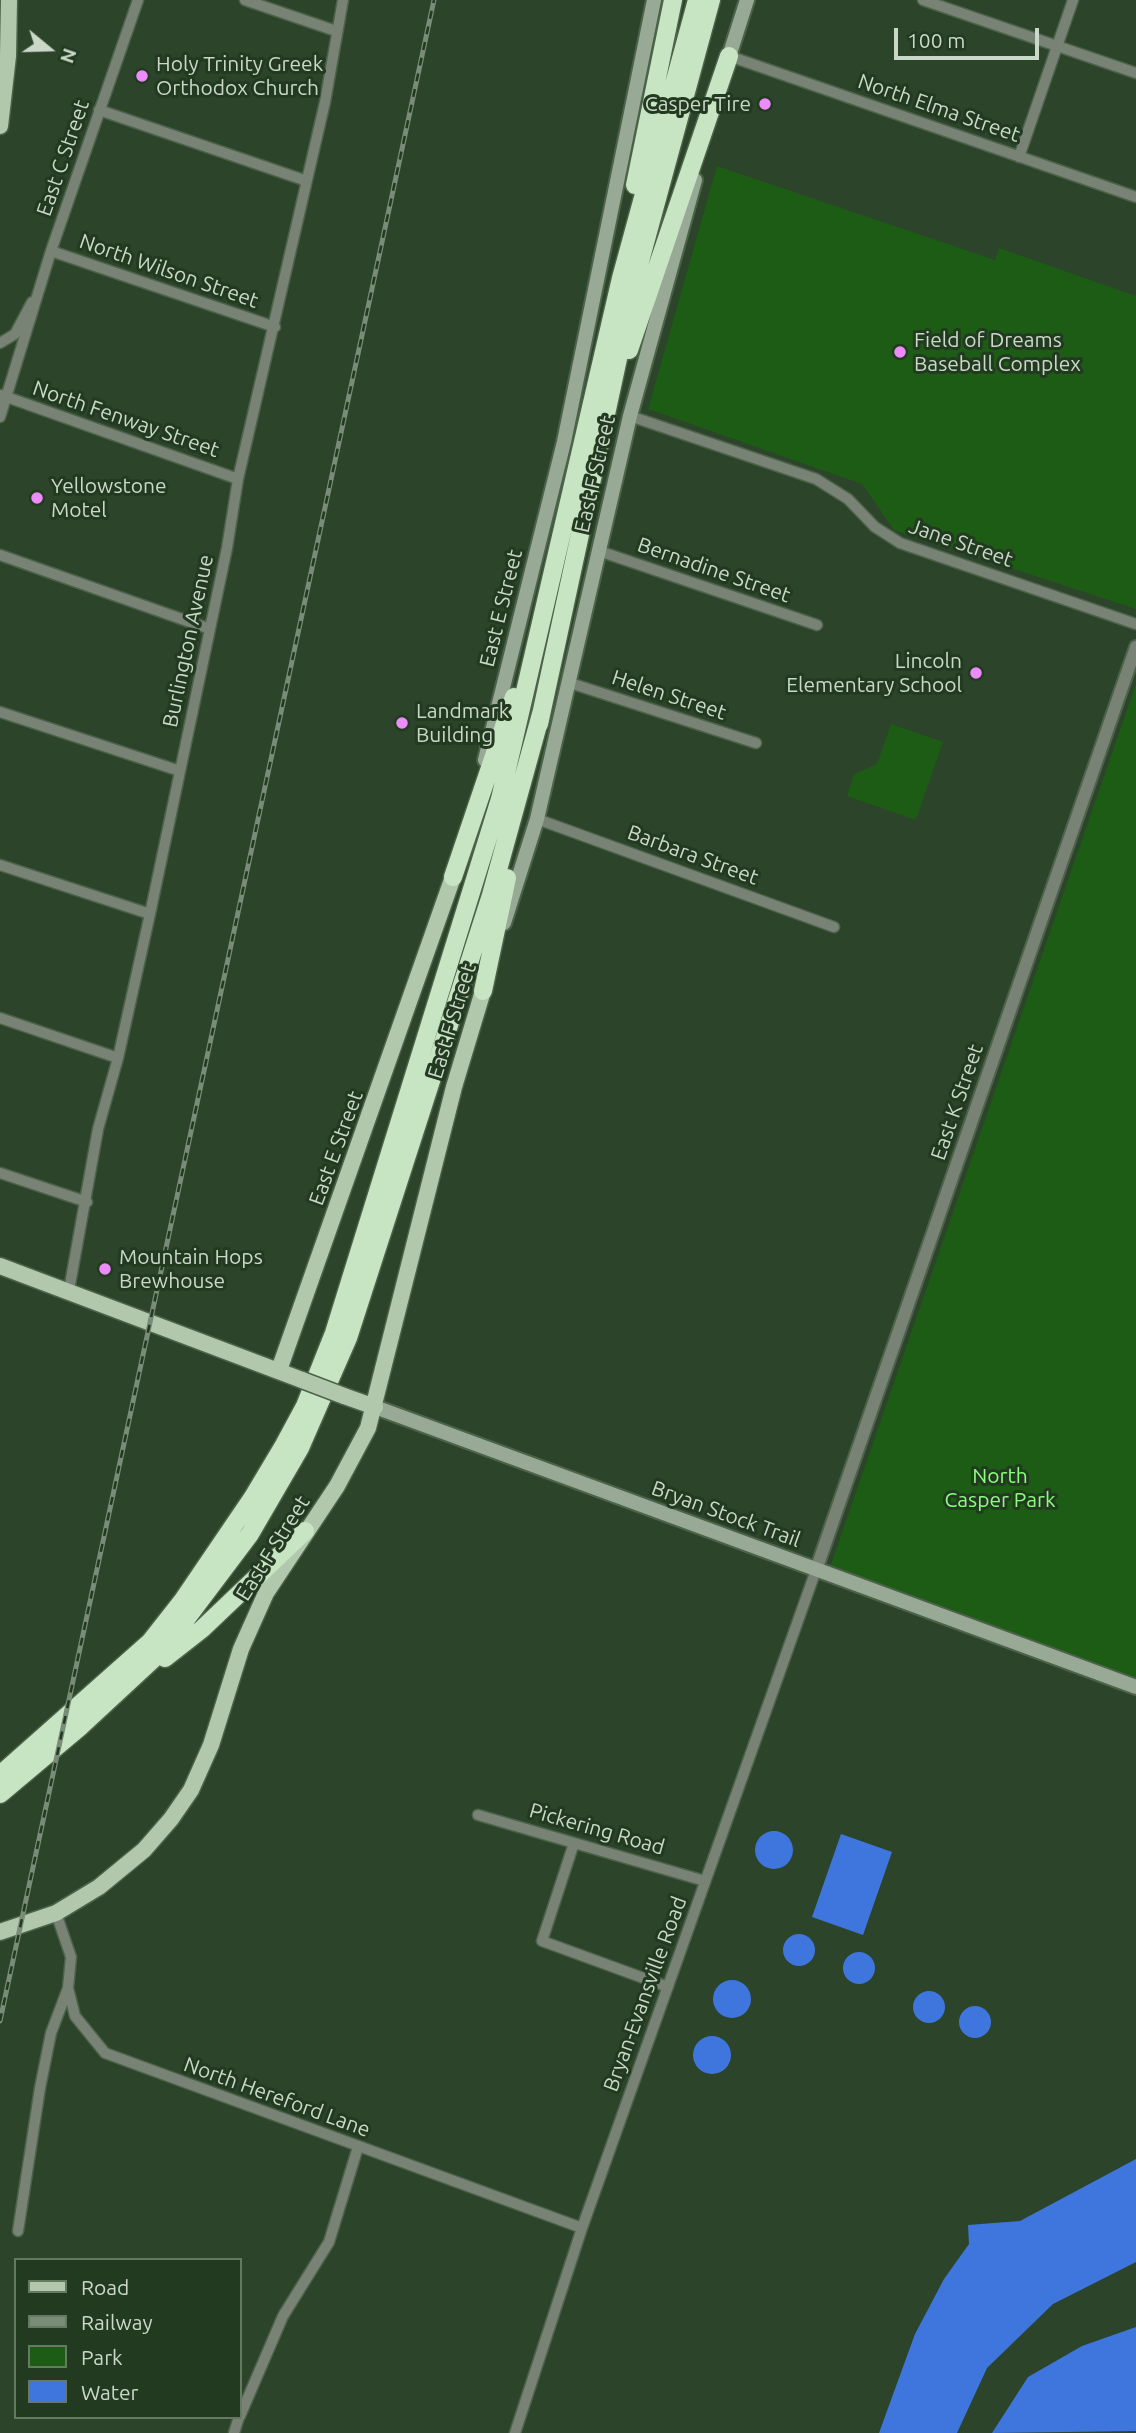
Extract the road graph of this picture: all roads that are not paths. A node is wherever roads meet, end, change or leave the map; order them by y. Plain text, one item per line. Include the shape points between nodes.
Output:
1 (9, 0) edge
2 (138, 0) edge
3 (245, 0) edge
4 (343, 0) edge
5 (654, 0) edge
6 (673, 0) edge
7 (697, 0) edge
8 (711, 0) edge
9 (747, 0) edge
10 (923, 0) edge
11 (1073, 0) edge
12 (336, 31) junction
13 (1057, 46) junction
14 (729, 56) junction
15 (1136, 73) edge
16 (99, 110) junction
17 (0, 126) edge
18 (1018, 157) junction
19 (304, 180) junction
20 (1136, 197) edge
21 (51, 251) junction
22 (621, 278) junction
23 (39, 290) junction
24 (275, 327) junction
25 (0, 343) edge
26 (3, 396) edge
27 (630, 416) junction
28 (0, 417) edge
29 (597, 450) junction
30 (238, 479) junction
31 (599, 551) junction
32 (0, 555) edge
33 (1136, 624) edge
34 (817, 625) dead end
35 (211, 629) junction
36 (538, 635) junction
37 (1136, 647) edge
38 (570, 683) junction
39 (0, 712) edge
40 (541, 714) junction
41 (756, 743) dead end
42 (180, 771) junction
43 (537, 820) junction
44 (0, 865) edge
45 (453, 877) junction
46 (150, 914) junction
47 (835, 928) dead end
48 (483, 991) junction
49 (0, 1018) edge
50 (118, 1058) junction
51 (0, 1172) edge
52 (87, 1202) junction
53 (0, 1266) edge
54 (69, 1290) junction
55 (279, 1370) junction
56 (375, 1407) junction
57 (304, 1531) junction
58 (816, 1570) junction
59 (1136, 1687) edge
60 (81, 1726) junction
61 (0, 1775) edge
62 (0, 1794) edge
63 (478, 1815) dead end
64 (574, 1843) junction
65 (705, 1881) junction
66 (56, 1913) junction
67 (0, 1932) edge
68 (668, 1987) junction
69 (68, 1988) junction
70 (358, 2147) junction
71 (582, 2228) junction
72 (18, 2231) dead end
73 (242, 2412) edge
74 (515, 2433) edge

1 - 17 main road
2 - 16 street, East C Street
3 - 12 street
4 - 12 street, Burlington Avenue
5 - 45 main road, East E Street via 564,442
6 - 22 highway via 625,235
7 - 22 highway
8 - 29 highway via 647,232
9 - 14 main road, East F Street
10 - 13 street
11 - 13 street
12 - 19 street, Burlington Avenue via 325,103
13 - 15 street
13 - 18 street
14 - 18 street, North Elma Street
14 - 27 main road, East F Street
14 - 29 highway
16 - 19 street
16 - 21 street, East C Street
18 - 20 street, North Elma Street
19 - 24 street, Burlington Avenue
21 - 23 street, East C Street
21 - 24 street, North Wilson Street
22 - 36 highway
23 - 25 street, East C Street via 15,334
23 - 26 street, East C Street
24 - 30 street, Burlington Avenue
26 - 28 street, East C Street
26 - 30 street, North Fenway Street
27 - 31 main road, East F Street
27 - 33 street, Jane Street via 816,479 900,543
29 - 40 highway
30 - 35 street, Burlington Avenue
31 - 34 street, Bernadine Street
31 - 38 main road, East F Street
32 - 35 street
35 - 42 street, Burlington Avenue
36 - 45 highway
36 - 61 highway via 500,799 469,905 334,1334 305,1406 254,1497 150,1642
37 - 58 street, East K Street
38 - 41 street, Helen Street
38 - 43 main road, East F Street
39 - 42 street
40 - 48 highway
40 - 60 highway via 491,895 348,1338 318,1410 271,1500 229,1563 162,1651
42 - 46 street, Burlington Avenue
43 - 47 street, Barbara Street
43 - 48 main road, East F Street
44 - 46 street
45 - 55 main road, East E Street
46 - 50 street, Burlington Avenue
48 - 56 main road, East F Street via 450,1100
49 - 50 street
50 - 52 street, Burlington Avenue via 98,1129
51 - 52 street
52 - 54 street, Burlington Avenue
53 - 54 main road, Bryan Stock Trail
54 - 55 main road, Bryan Stock Trail
55 - 56 main road, Bryan Stock Trail, bridge
56 - 57 main road, East F Street via 352,1461
56 - 58 main road, Bryan Stock Trail
57 - 60 highway via 202,1629
57 - 66 main road, East F Street via 266,1593 191,1790 144,1850 99,1887
58 - 59 main road, Bryan Stock Trail
58 - 65 street, Bryan-Evansville Road
60 - 62 highway
63 - 64 street, Pickering Road
64 - 65 street, Pickering Road
64 - 68 street via 542,1941
65 - 68 street, Bryan-Evansville Road
66 - 67 main road, East F Street
66 - 69 street, North Hereford Lane via 71,1957
68 - 71 street, Bryan-Evansville Road
69 - 70 street, North Hereford Lane via 75,2016 105,2053
69 - 72 street via 51,2034
70 - 71 street, North Hereford Lane
70 - 73 street via 329,2242 283,2316
71 - 74 street, Bryan-Evansville Road

